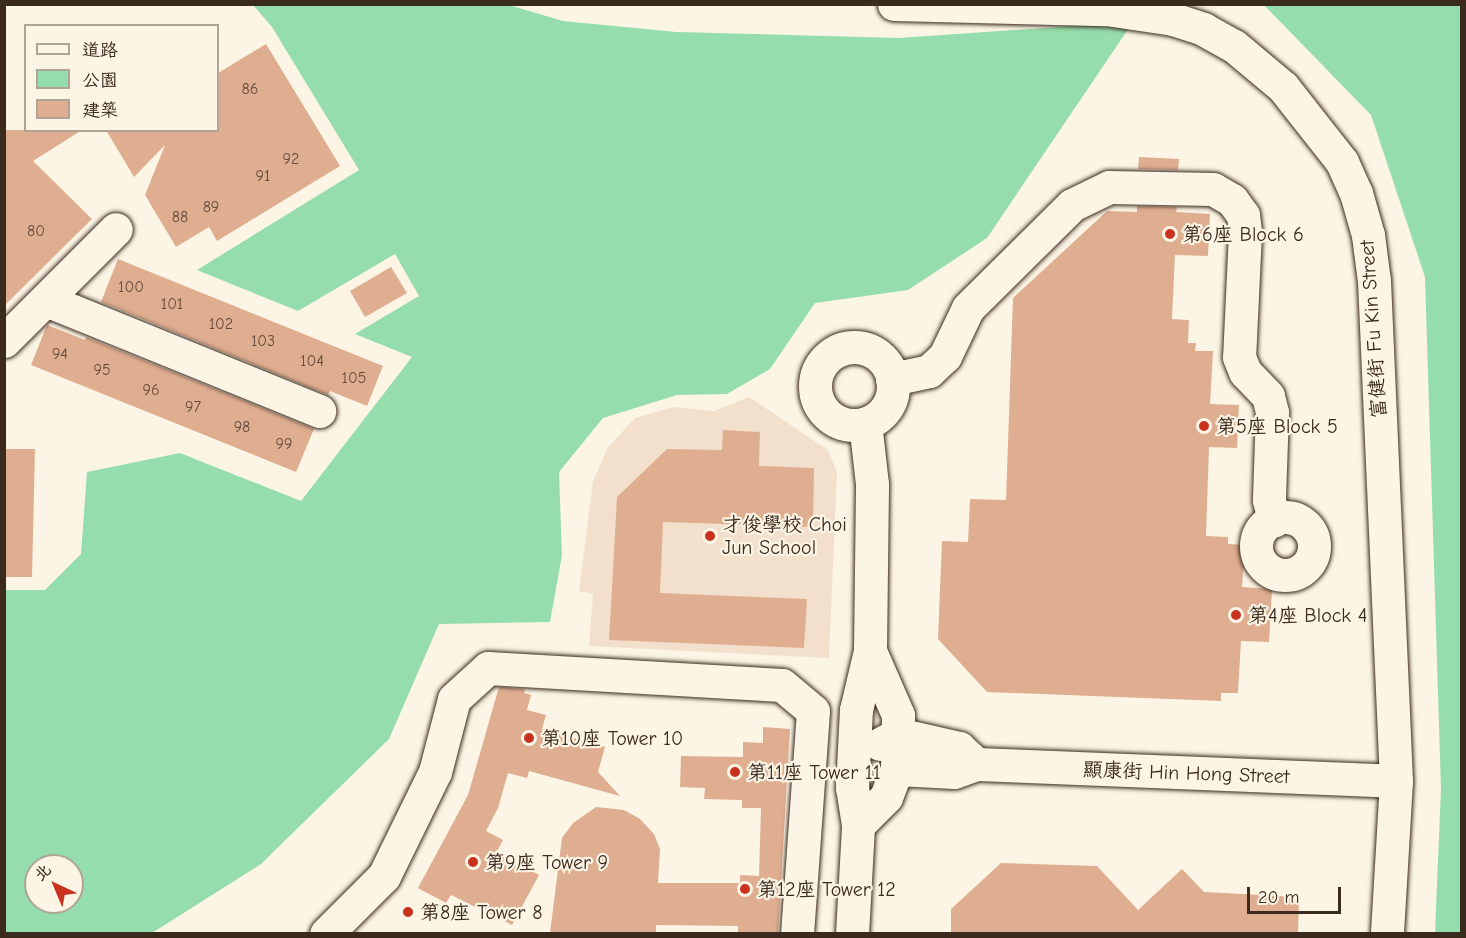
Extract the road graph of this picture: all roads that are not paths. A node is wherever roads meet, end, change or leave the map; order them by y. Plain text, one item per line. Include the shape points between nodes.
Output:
1 (894, 4) edge
2 (116, 229) dead end
3 (46, 300) junction
4 (4, 341) edge
5 (892, 379) junction
6 (319, 411) dead end
7 (865, 423) junction
8 (1274, 520) dead end
9 (870, 651) junction
10 (898, 734) junction
11 (976, 764) junction
12 (897, 769) junction
13 (854, 770) junction
14 (1396, 781) junction
15 (858, 825) junction
16 (326, 933) edge
17 (797, 933) edge
18 (852, 933) edge
19 (1388, 933) edge

1 - 14 street, 富健街 Fu Kin Street via 1106,9 1140,12 1203,29 1234,46 1283,87 1342,162 1368,235 1374,281
2 - 3 street
3 - 4 street
3 - 6 street
5 - 7 street via 890,401
5 - 7 street via 880,356 855,346 836,352 821,365 815,391 823,409 838,422
5 - 8 street via 929,372 955,338 968,308 1072,205 1109,187 1213,189 1232,200 1243,215 1239,357 1245,372 1268,396 1270,404 1269,500
7 - 9 street via 872,484
9 - 10 street via 898,715
9 - 13 street via 856,710
10 - 11 street via 959,748
10 - 12 street
10 - 13 street via 873,747
11 - 12 street, 顯康街 Hin Hong Street via 954,772
11 - 14 street, 顯康街 Hin Hong Street
12 - 15 street via 886,797
13 - 15 street
14 - 19 street, 富健街 Fu Kin Street
15 - 18 street
16 - 17 street via 384,876 435,772 454,699 488,668 782,685 813,711

